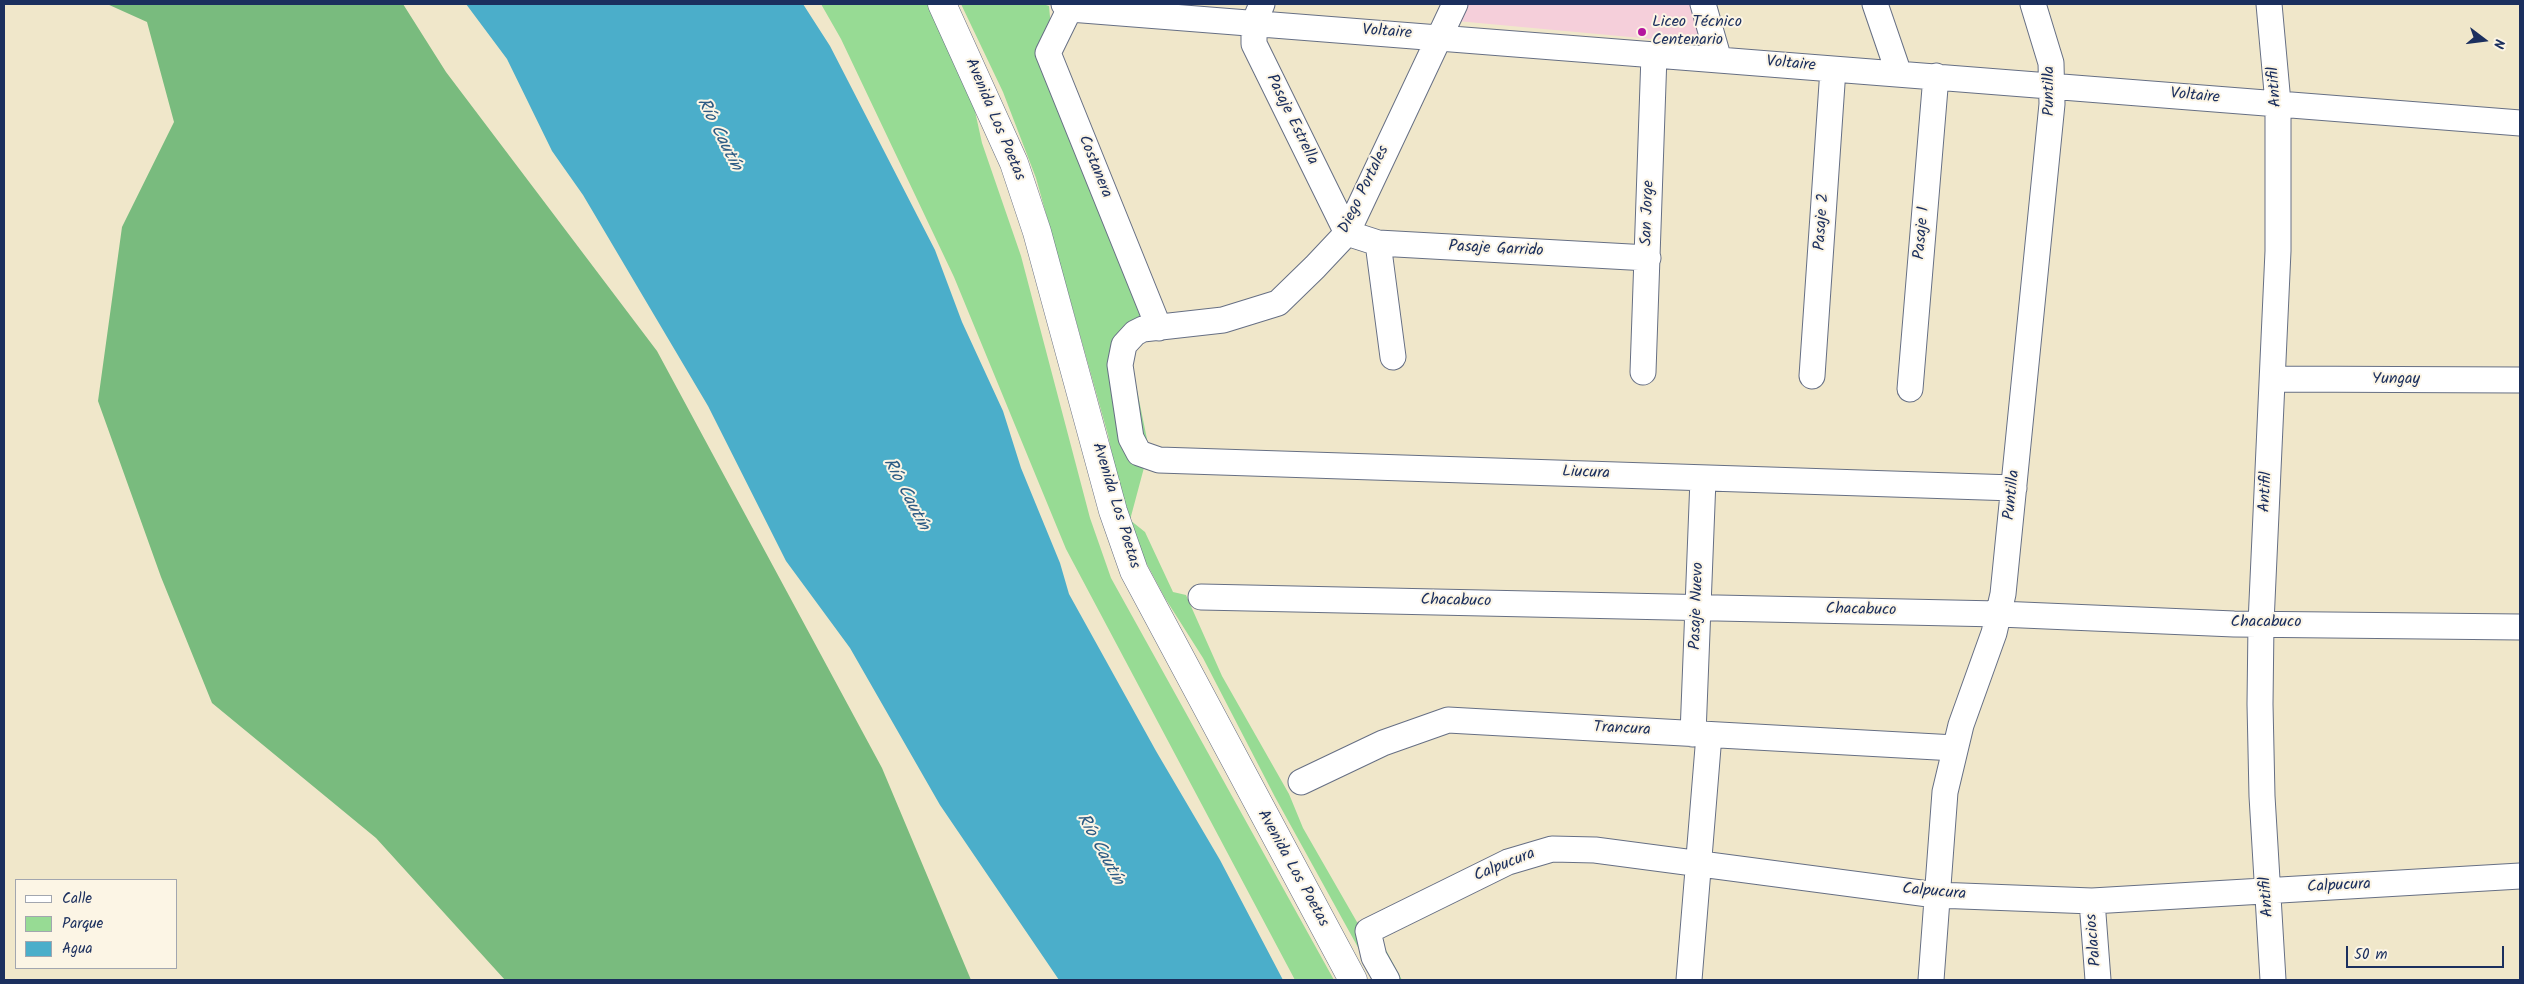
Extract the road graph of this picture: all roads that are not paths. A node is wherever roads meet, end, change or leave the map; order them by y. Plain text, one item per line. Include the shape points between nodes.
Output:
1 (942, 4) edge
2 (1455, 4) edge
3 (1702, 4) edge
4 (1875, 4) edge
5 (2032, 4) edge
6 (2269, 4) edge
7 (1069, 5) edge
8 (1258, 13) edge
9 (1439, 37) junction
10 (1654, 54) junction
11 (1719, 60) junction
12 (1833, 68) junction
13 (1899, 74) junction
14 (1936, 76) junction
15 (2052, 86) junction
16 (2278, 103) junction
17 (2520, 123) edge
18 (1347, 233) junction
19 (1378, 243) junction
20 (1648, 258) junction
21 (1159, 328) junction
22 (1393, 357) dead end
23 (1643, 372) dead end
24 (1812, 376) dead end
25 (2272, 379) junction
26 (2520, 380) edge
27 (1910, 389) dead end
28 (1159, 460) joint
29 (1703, 478) junction
30 (2014, 488) junction
31 (1201, 597) dead end
32 (1697, 607) junction
33 (1999, 614) junction
34 (2261, 623) junction
35 (2520, 627) edge
36 (1701, 734) junction
37 (1955, 748) junction
38 (1301, 782) dead end
39 (1697, 863) junction
40 (2520, 876) edge
41 (2268, 891) junction
42 (1936, 895) junction
43 (2092, 901) junction
44 (1353, 980) edge
45 (1387, 980) edge
46 (1689, 980) edge
47 (1931, 980) edge
48 (2098, 980) edge
49 (2273, 980) edge

1 - 44 main road, Avenida Los Poetas via 1014,163 1034,223 1113,510 1134,571
2 - 9 street, Diego Portales
3 - 11 street
4 - 13 street
5 - 15 street, Puntilla via 2051,63
6 - 16 street, Antifil
7 - 8 street, Voltaire
7 - 21 street, Costanera via 1048,53
8 - 9 street, Voltaire
8 - 18 street, Pasaje Estrella via 1253,35 1258,55
9 - 10 street, Voltaire
9 - 18 street, Diego Portales
10 - 11 street, Voltaire
10 - 20 street, San Jorge
11 - 12 street, Voltaire
12 - 13 street, Voltaire
12 - 24 street, Pasaje 2
13 - 14 street, Voltaire
14 - 15 street, Voltaire
14 - 27 street, Pasaje 1
15 - 16 street, Voltaire
15 - 30 street, Puntilla
16 - 17 street, Voltaire
16 - 25 street, Antifil via 2278,251
18 - 19 street, Pasaje Garrido
18 - 21 street, Diego Portales via 1278,303 1223,320
19 - 20 street, Pasaje Garrido
19 - 22 street
20 - 23 street, San Jorge
21 - 28 street, Diego Portales via 1143,329 1129,338 1122,351 1120,365 1134,446 1144,457
25 - 26 street, Yungay
25 - 34 street, Antifil
28 - 29 street, Liucura
29 - 30 street, Liucura
29 - 32 street, Pasaje Nuevo
30 - 33 street, Puntilla
31 - 32 street, Chacabuco
32 - 33 street, Chacabuco
32 - 36 street, Pasaje Nuevo
33 - 34 street, Chacabuco
33 - 37 street, Puntilla
34 - 35 street, Chacabuco
34 - 41 street, Antifil via 2260,750
36 - 37 street, Trancura
36 - 38 street, Trancura via 1448,720 1383,743
36 - 39 street, Pasaje Nuevo
37 - 42 street, Puntilla via 1945,792
39 - 42 street, Calpucura
39 - 45 street, Calpucura via 1574,848 1537,852 1508,862 1368,931 1374,957
39 - 46 street, Pasaje Nuevo
40 - 41 street, Calpucura
41 - 43 street, Calpucura
41 - 49 street, Antifil
42 - 43 street, Calpucura
42 - 47 street, Puntilla
43 - 48 street, Palacios

